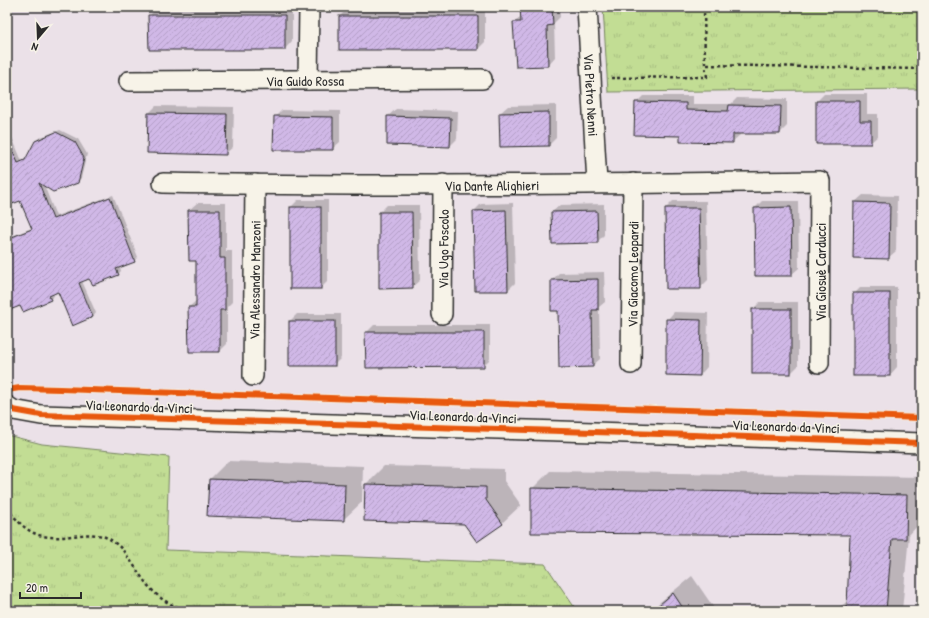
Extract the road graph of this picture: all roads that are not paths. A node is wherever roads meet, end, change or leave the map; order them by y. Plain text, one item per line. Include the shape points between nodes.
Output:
1 (309, 7) edge
2 (587, 7) edge
3 (482, 79) dead end
4 (129, 80) dead end
5 (308, 80) junction
6 (820, 181) joint
7 (163, 183) dead end
8 (597, 183) junction
9 (633, 183) junction
10 (255, 184) junction
11 (443, 184) junction
12 (442, 314) dead end
13 (819, 363) dead end
14 (631, 364) dead end
15 (253, 376) dead end
16 (7, 406) edge
17 (921, 443) edge

1 - 5 street
2 - 8 street, Via Pietro Nenni
3 - 5 street, Via Guido Rossa
4 - 5 street, Via Guido Rossa
6 - 9 street, Via Dante Alighieri
6 - 13 street, Via Giosuè Carducci
7 - 10 street, Via Dante Alighieri
8 - 9 street, Via Dante Alighieri
8 - 11 street, Via Dante Alighieri
9 - 14 street, Via Giacomo Leopardi
10 - 11 street, Via Dante Alighieri
10 - 15 street, Via Alessandro Manzoni
11 - 12 street, Via Ugo Foscolo
16 - 17 street, Via Leonardo da Vinci via 13,410 41,415

